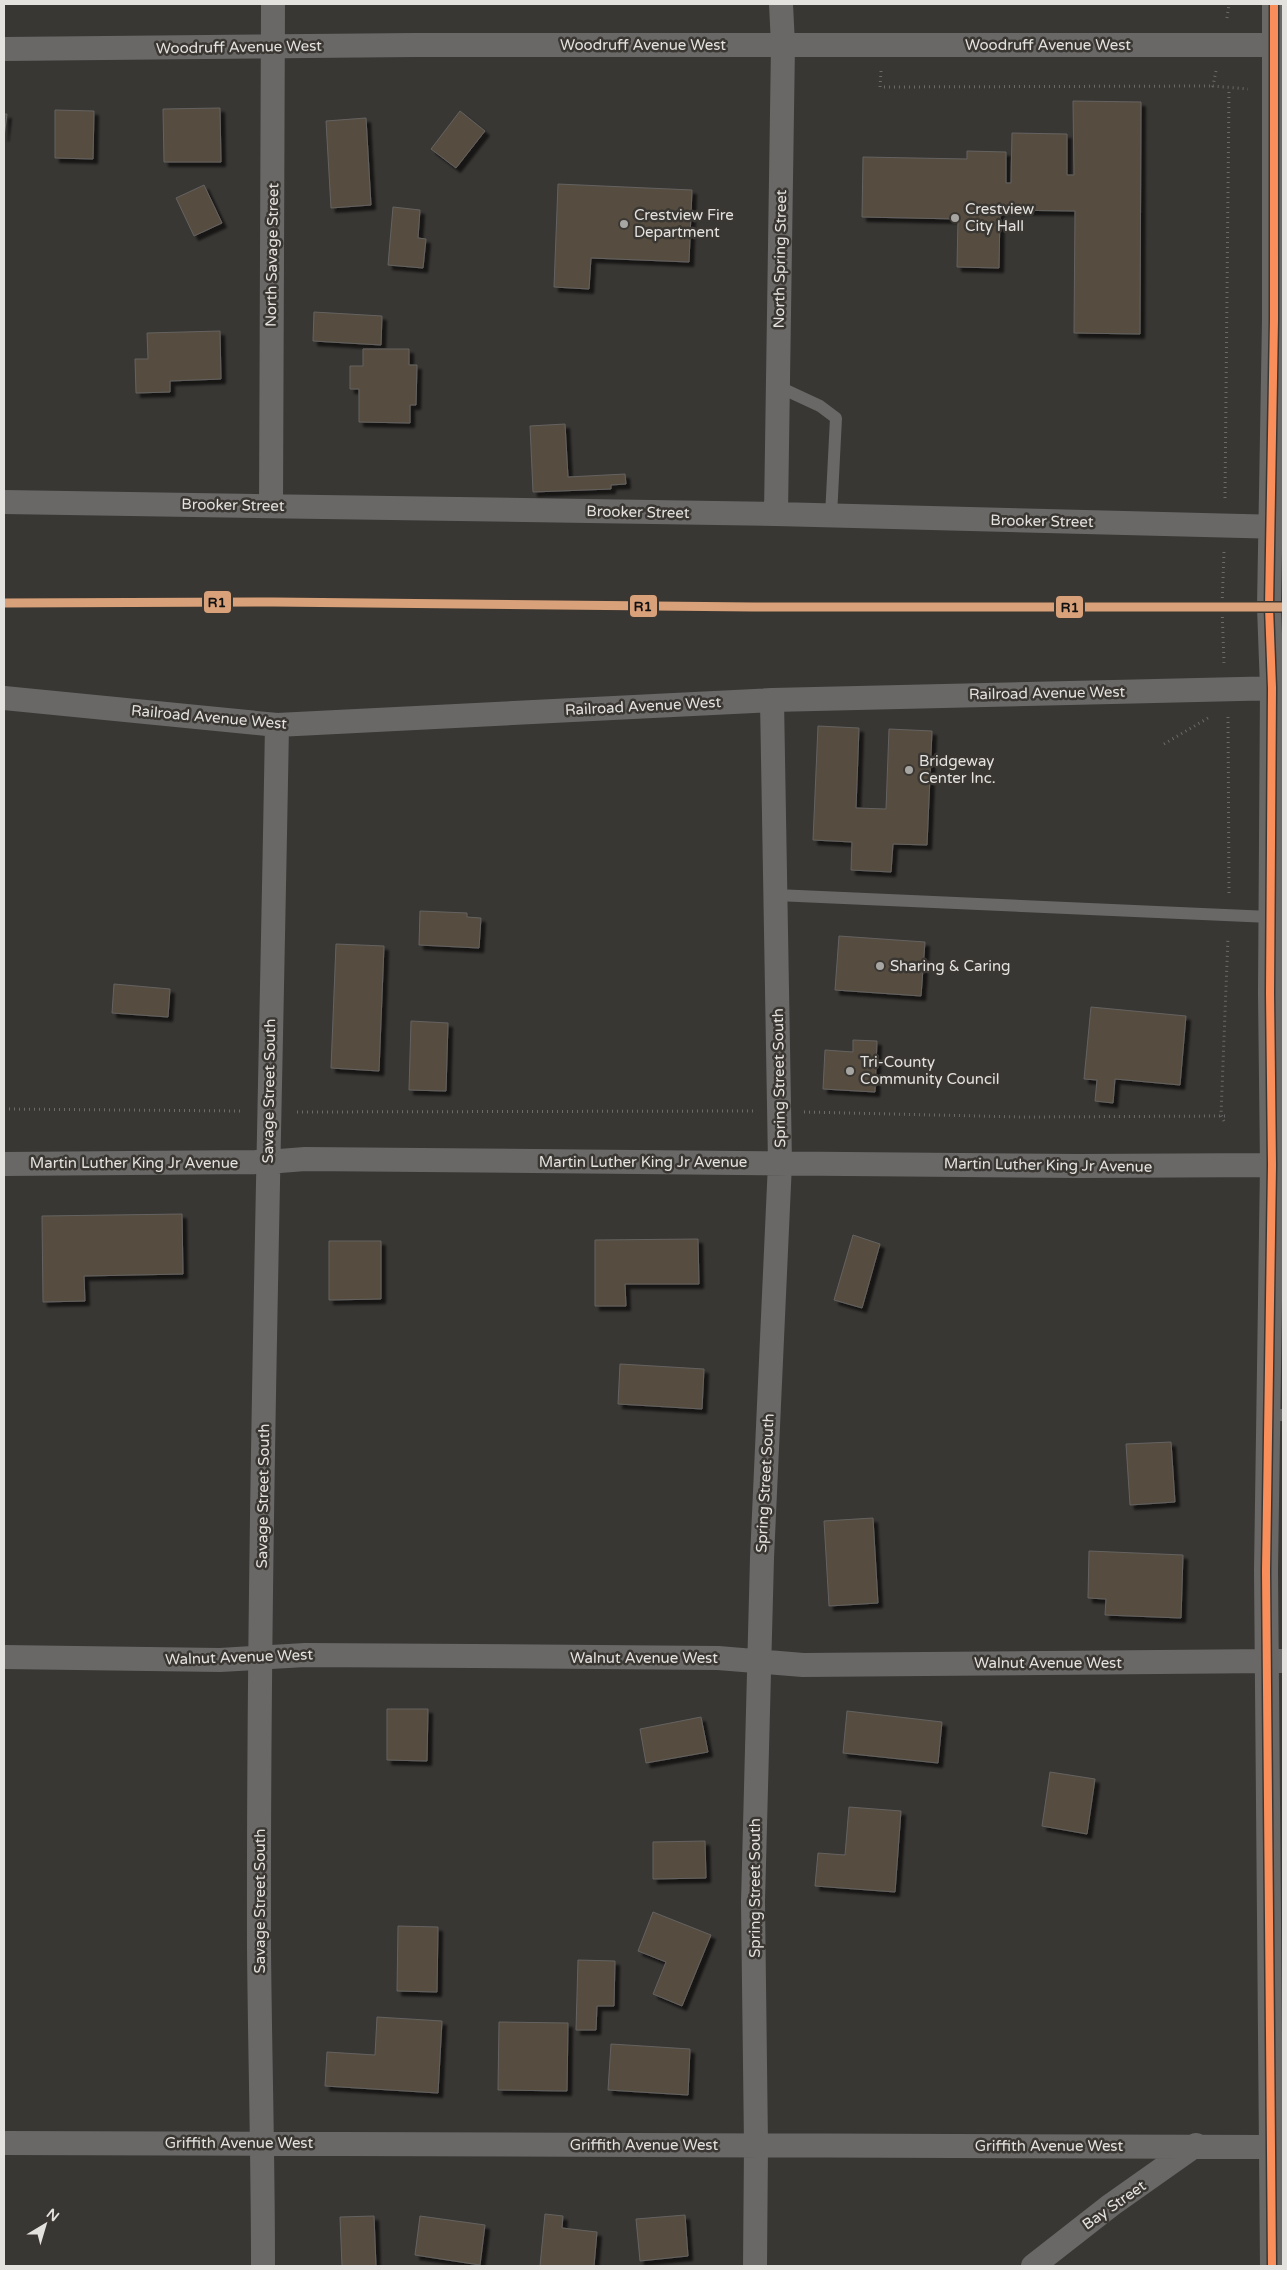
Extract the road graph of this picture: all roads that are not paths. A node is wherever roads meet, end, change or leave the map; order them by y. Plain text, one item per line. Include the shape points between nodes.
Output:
1 (273, 4) edge
2 (781, 4) edge
3 (1274, 4) edge
4 (1279, 45) edge
5 (273, 46) junction
6 (783, 46) junction
7 (4, 50) edge
8 (1278, 290) edge
9 (777, 386) junction
10 (4, 502) edge
11 (271, 506) junction
12 (776, 514) junction
13 (832, 516) junction
14 (1277, 527) edge
15 (1277, 688) edge
16 (4, 698) edge
17 (772, 700) junction
18 (277, 725) junction
19 (776, 895) junction
20 (1270, 917) junction
21 (267, 1162) junction
22 (780, 1163) junction
23 (4, 1164) edge
24 (1277, 1165) edge
25 (1276, 1415) edge
26 (4, 1657) edge
27 (262, 1658) junction
28 (759, 1661) junction
29 (1275, 1661) edge
30 (1276, 1893) edge
31 (4, 2143) edge
32 (263, 2143) junction
33 (756, 2145) junction
34 (1196, 2145) junction
35 (1276, 2147) edge
36 (263, 2266) edge
37 (755, 2266) edge
38 (1033, 2266) edge
39 (1272, 2266) edge

1 - 5 street, North Savage Street
2 - 6 street, North Spring Street
3 - 4 street
4 - 6 street, Woodruff Avenue West
4 - 8 street
5 - 6 street, Woodruff Avenue West
5 - 7 street, Woodruff Avenue West
5 - 11 street, North Savage Street
6 - 9 street, North Spring Street
8 - 14 street
9 - 12 street, North Spring Street
9 - 13 lane via 820,406 836,418
10 - 11 street, Brooker Street
11 - 12 street, Brooker Street
12 - 13 street, Brooker Street
13 - 14 street, Brooker Street
14 - 15 street via 1269,607
15 - 17 street, Railroad Avenue West via 1226,698
15 - 20 street
16 - 18 street, Railroad Avenue West
17 - 18 street, Railroad Avenue West
17 - 19 street, Spring Street South
18 - 21 street, Savage Street South
19 - 20 lane
19 - 22 street, Spring Street South
20 - 24 street
21 - 22 street, Martin Luther King Jr Avenue via 305,1159
21 - 23 street, Martin Luther King Jr Avenue
21 - 27 street, Savage Street South
22 - 24 street, Martin Luther King Jr Avenue
22 - 28 street, Spring Street South
24 - 25 street
25 - 29 street
26 - 27 street, Walnut Avenue West
27 - 28 street, Walnut Avenue West via 305,1655
27 - 32 street, Savage Street South via 259,1950
28 - 29 street, Walnut Avenue West via 803,1664
28 - 33 street, Spring Street South via 753,1902
29 - 30 street
30 - 35 street
31 - 32 street, Griffith Avenue West
32 - 33 street, Griffith Avenue West
32 - 36 street, Savage Street South
33 - 34 street, Griffith Avenue West
33 - 37 street, Spring Street South
34 - 35 street, Griffith Avenue West
34 - 38 street, Bay Street
35 - 39 street

